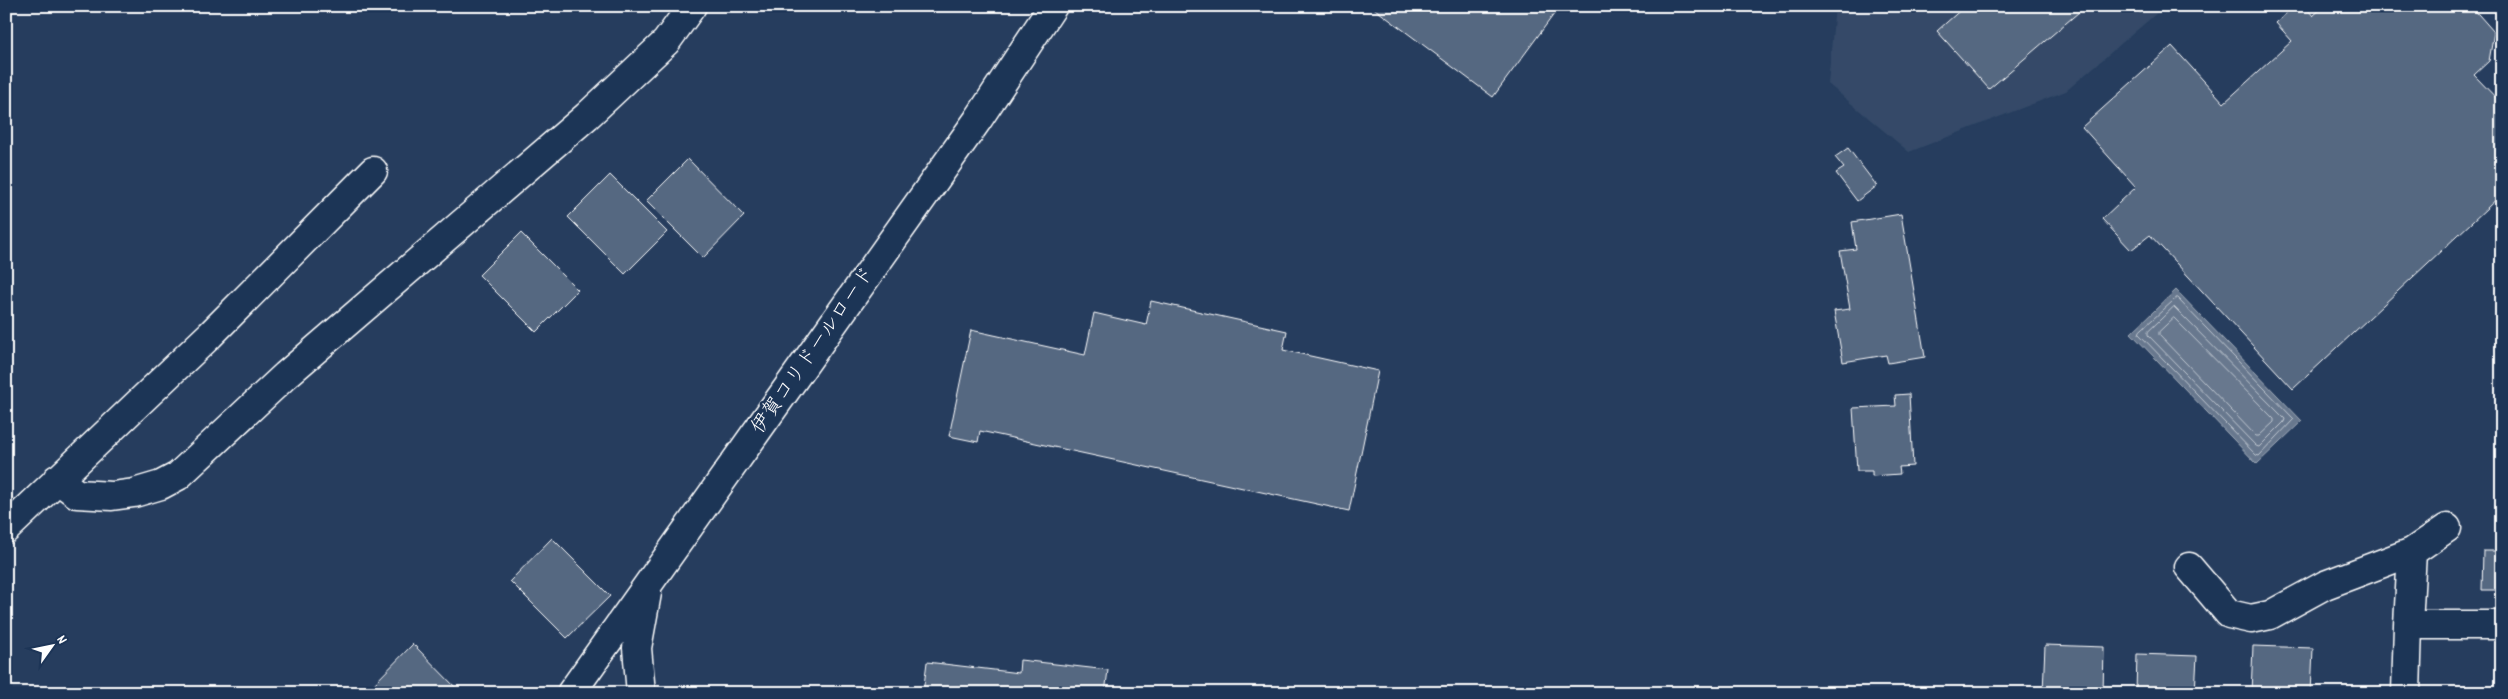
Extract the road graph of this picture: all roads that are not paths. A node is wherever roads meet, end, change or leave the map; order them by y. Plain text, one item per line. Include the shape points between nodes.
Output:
1 (692, 6) edge
2 (1054, 6) edge
3 (374, 171) dead end
4 (57, 480) junction
5 (2447, 528) dead end
6 (6, 529) edge
7 (2412, 552) junction
8 (2189, 567) dead end
9 (650, 582) junction
10 (2408, 625) junction
11 (2502, 626) edge
12 (571, 693) edge
13 (641, 693) edge
14 (2406, 693) edge

1 - 4 street via 666,42 587,116 286,375 178,476 152,488 112,496 77,494
2 - 9 street, 伊賀コリドールロード via 978,121
3 - 4 street via 210,335
4 - 6 street
5 - 7 street
7 - 8 street via 2325,585 2270,615 2251,618 2229,614
7 - 10 street
9 - 12 street, 伊賀コリドールロード
9 - 13 street via 637,648
10 - 11 street
10 - 14 street

